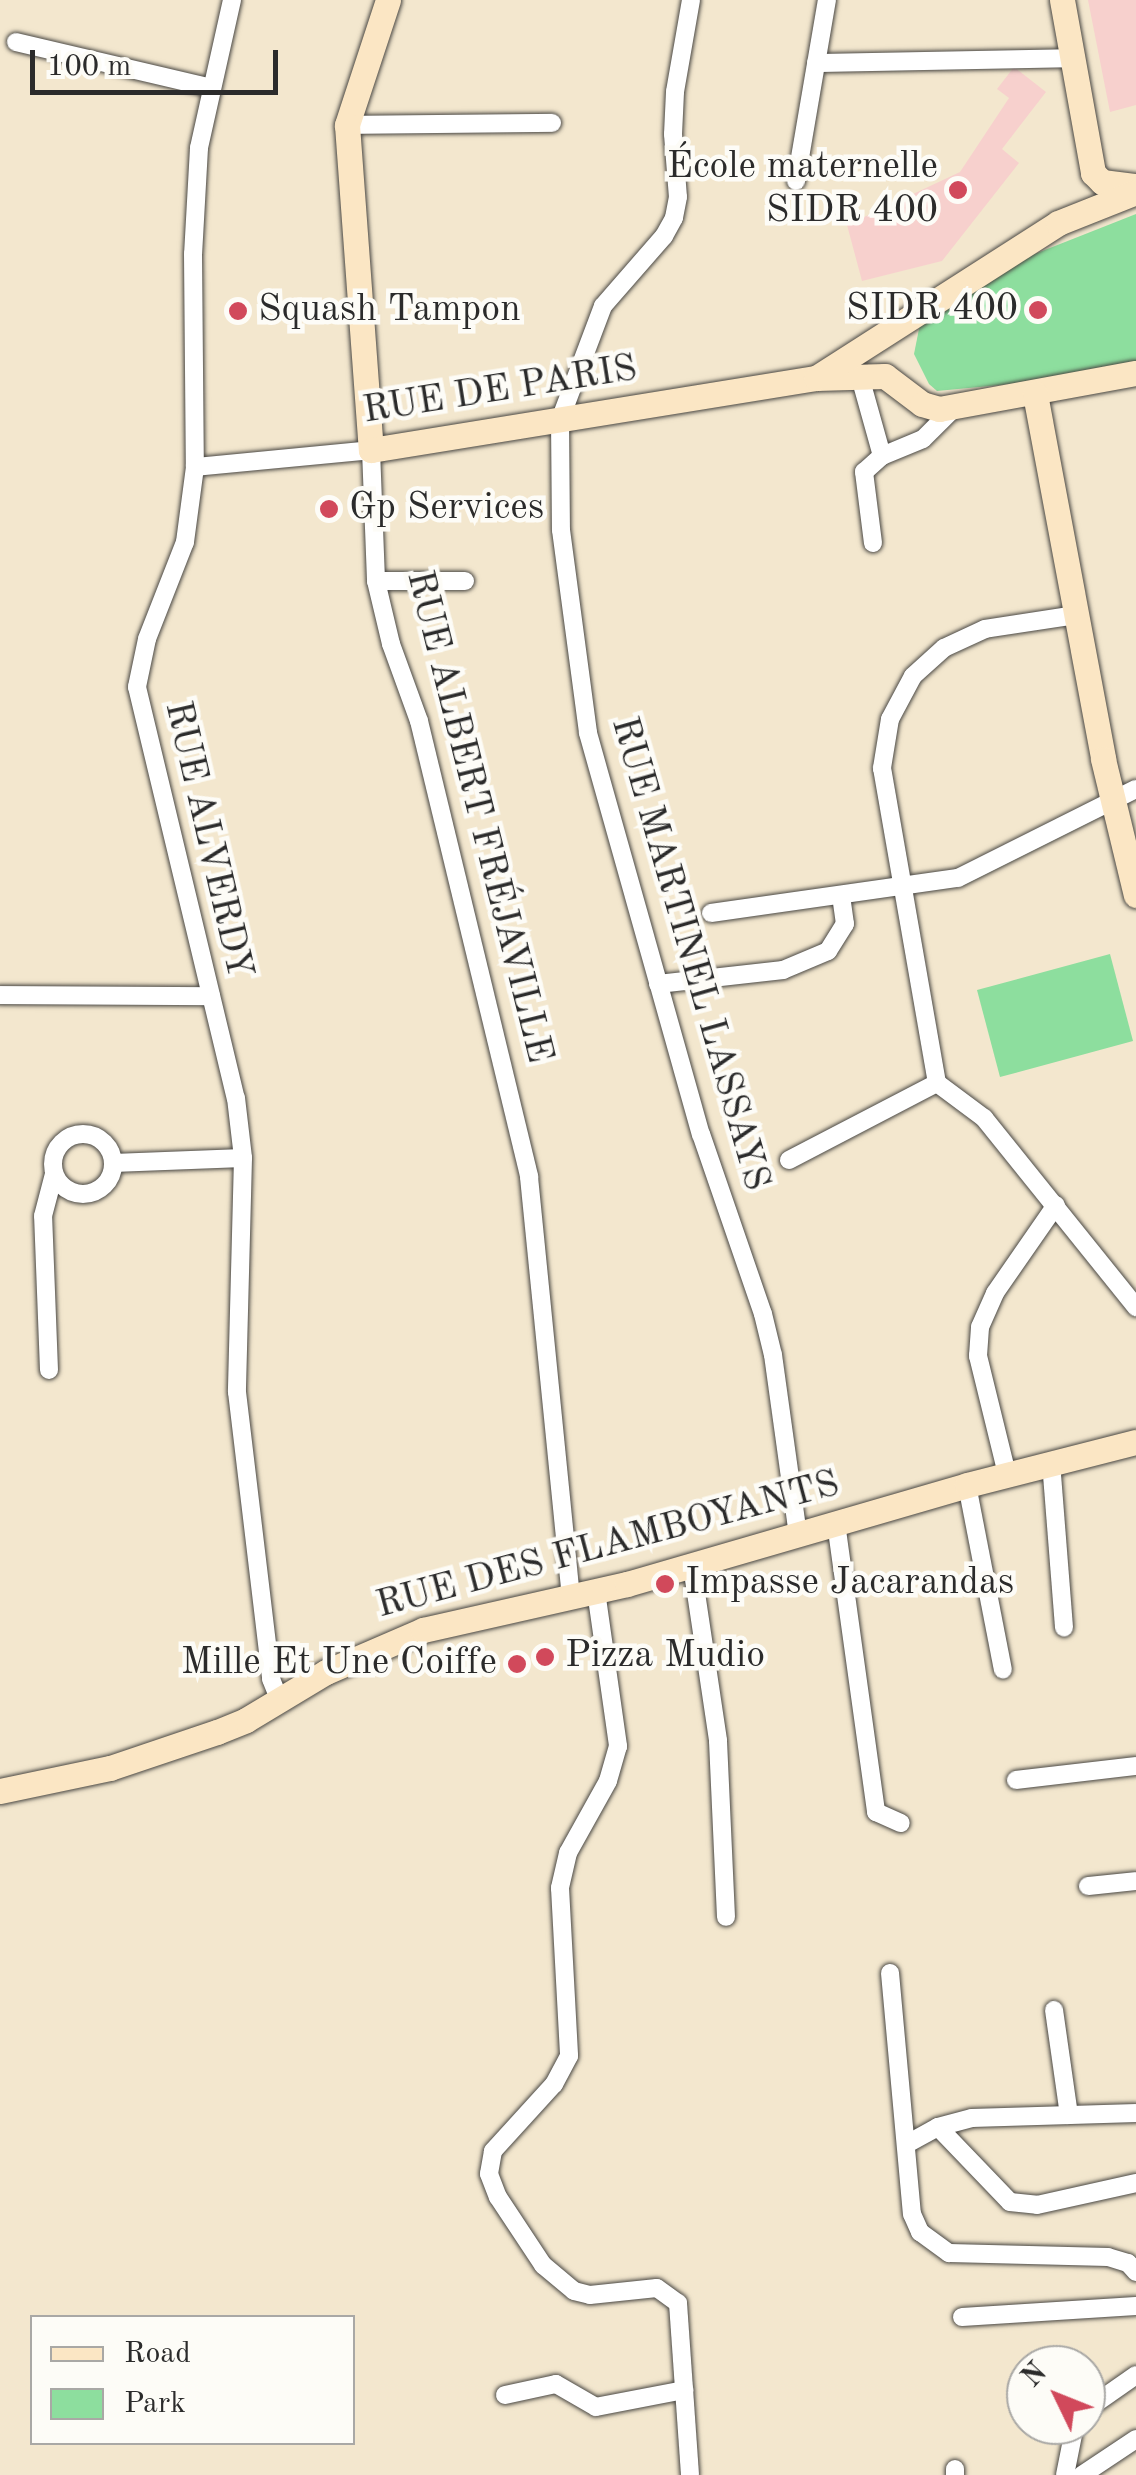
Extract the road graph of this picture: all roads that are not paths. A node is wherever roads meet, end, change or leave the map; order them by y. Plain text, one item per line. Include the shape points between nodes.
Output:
1 (232, 0) edge
2 (388, 0) edge
3 (691, 0) edge
4 (827, 0) edge
5 (1060, 0) edge
6 (16, 42) dead end
7 (1070, 58) junction
8 (816, 63) junction
9 (212, 88) junction
10 (552, 123) dead end
11 (347, 124) junction
12 (796, 181) dead end
13 (1136, 189) edge
14 (1083, 210) junction
15 (886, 330) junction
16 (1136, 374) edge
17 (873, 376) junction
18 (816, 378) junction
19 (1036, 394) junction
20 (953, 408) junction
21 (560, 420) junction
22 (370, 450) junction
23 (882, 456) junction
24 (195, 467) junction
25 (873, 543) dead end
26 (376, 581) junction
27 (465, 582) dead end
28 (1076, 615) junction
29 (1136, 789) edge
30 (1112, 801) junction
31 (904, 889) junction
32 (1136, 895) edge
33 (840, 897) junction
34 (712, 913) dead end
35 (658, 984) junction
36 (0, 995) edge
37 (211, 996) junction
38 (937, 1083) junction
39 (244, 1158) junction
40 (789, 1160) dead end
41 (112, 1163) junction
42 (54, 1174) junction
43 (1056, 1205) junction
44 (1136, 1307) edge
45 (49, 1370) dead end
46 (1136, 1442) edge
47 (1051, 1462) junction
48 (1007, 1474) junction
49 (967, 1484) junction
50 (836, 1523) junction
51 (798, 1535) junction
52 (692, 1566) junction
53 (583, 1594) junction
54 (1064, 1627) dead end
55 (1003, 1670) dead end
56 (280, 1700) junction
57 (1136, 1766) edge
58 (1016, 1780) dead end
59 (0, 1791) edge
60 (901, 1823) dead end
61 (1136, 1881) edge
62 (1088, 1886) dead end
63 (726, 1916) dead end
64 (890, 1973) dead end
65 (1054, 2010) dead end
66 (1136, 2112) edge
67 (1069, 2115) junction
68 (938, 2127) junction
69 (907, 2144) junction
70 (1136, 2183) edge
71 (1136, 2272) edge
72 (1136, 2306) edge
73 (962, 2317) dead end
74 (1136, 2375) edge
75 (684, 2390) junction
76 (505, 2395) dead end
77 (1106, 2396) edge
78 (1136, 2439) edge
79 (1070, 2445) edge
80 (690, 2475) edge
81 (1065, 2475) edge
82 (1082, 2475) edge

1 - 9 street, RUE ALVERDY
2 - 11 street, RUE ALBERT FRÉJAVILLE
3 - 21 street, RUE MARTINEL LASSAYS via 676,92 674,218 602,306
4 - 8 street
5 - 7 street
6 - 9 street
7 - 8 street
7 - 13 street via 1093,173 1102,182
7 - 14 street
8 - 12 street
9 - 24 street, RUE ALVERDY via 199,148 194,254
10 - 11 street
11 - 22 street, RUE ALBERT FRÉJAVILLE
13 - 14 street, RUE DE PARIS
14 - 15 street, RUE DE PARIS
15 - 17 street
15 - 18 street, RUE DE PARIS
16 - 19 street
17 - 18 street, RUE DE PARIS
17 - 20 street via 922,404
17 - 23 street
18 - 21 street, RUE DE PARIS
19 - 20 street
19 - 28 street
20 - 23 street via 923,438
21 - 22 street, RUE DE PARIS
21 - 35 street, RUE MARTINEL LASSAYS via 561,530 588,733
22 - 24 street, RUE DE PARIS
22 - 26 street, RUE ALBERT FRÉJAVILLE
23 - 25 street via 864,472
24 - 37 street, RUE ALVERDY via 185,542 147,640 138,688
26 - 27 street
26 - 53 street, RUE ALBERT FRÉJAVILLE via 419,720 529,1177
28 - 30 street
28 - 31 street via 985,628 944,648 913,676 890,719 882,768
29 - 30 street
30 - 31 street via 958,878
30 - 32 street
31 - 33 street
31 - 38 street
33 - 34 street
33 - 35 street via 845,924 828,951 783,970
35 - 51 street, RUE MARTINEL LASSAYS via 763,1314
36 - 37 street
37 - 39 street, RUE ALVERDY
38 - 40 street
38 - 43 street via 984,1118
39 - 41 street
39 - 56 street, RUE ALVERDY via 238,1411 270,1678
41 - 42 street via 104,1184 89,1193 74,1193
41 - 42 street via 104,1142 82,1134 61,1143 52,1160
42 - 45 street via 43,1216
43 - 44 street
43 - 48 street via 994,1293 980,1327 978,1356
46 - 47 street, RUE DES FLAMBOYANTS
47 - 48 street, RUE DES FLAMBOYANTS
47 - 54 street
48 - 49 street, RUE DES FLAMBOYANTS
49 - 50 street, RUE DES FLAMBOYANTS
49 - 55 street
50 - 51 street, RUE DES FLAMBOYANTS
50 - 60 street via 876,1812
51 - 52 street, RUE DES FLAMBOYANTS
52 - 53 street, RUE DES FLAMBOYANTS
52 - 63 street via 718,1740
53 - 56 street, RUE DES FLAMBOYANTS via 423,1630
53 - 75 street, RUE ALBERT FRÉJAVILLE via 618,1746 608,1782 568,1853 560,1888 570,2056 554,2084 493,2151 489,2174 543,2265 574,2291 669,2293 678,2303
56 - 59 street, RUE DES FLAMBOYANTS via 157,1753
57 - 58 street
61 - 62 street
64 - 69 street
65 - 67 street
66 - 67 street
67 - 68 street via 972,2118
68 - 69 street
68 - 70 street via 1010,2202 1038,2204
69 - 71 street via 912,2214 934,2246 948,2253 1108,2257
72 - 73 street
74 - 77 street
75 - 76 street via 596,2407 556,2384
75 - 80 street
78 - 82 street
79 - 81 street

